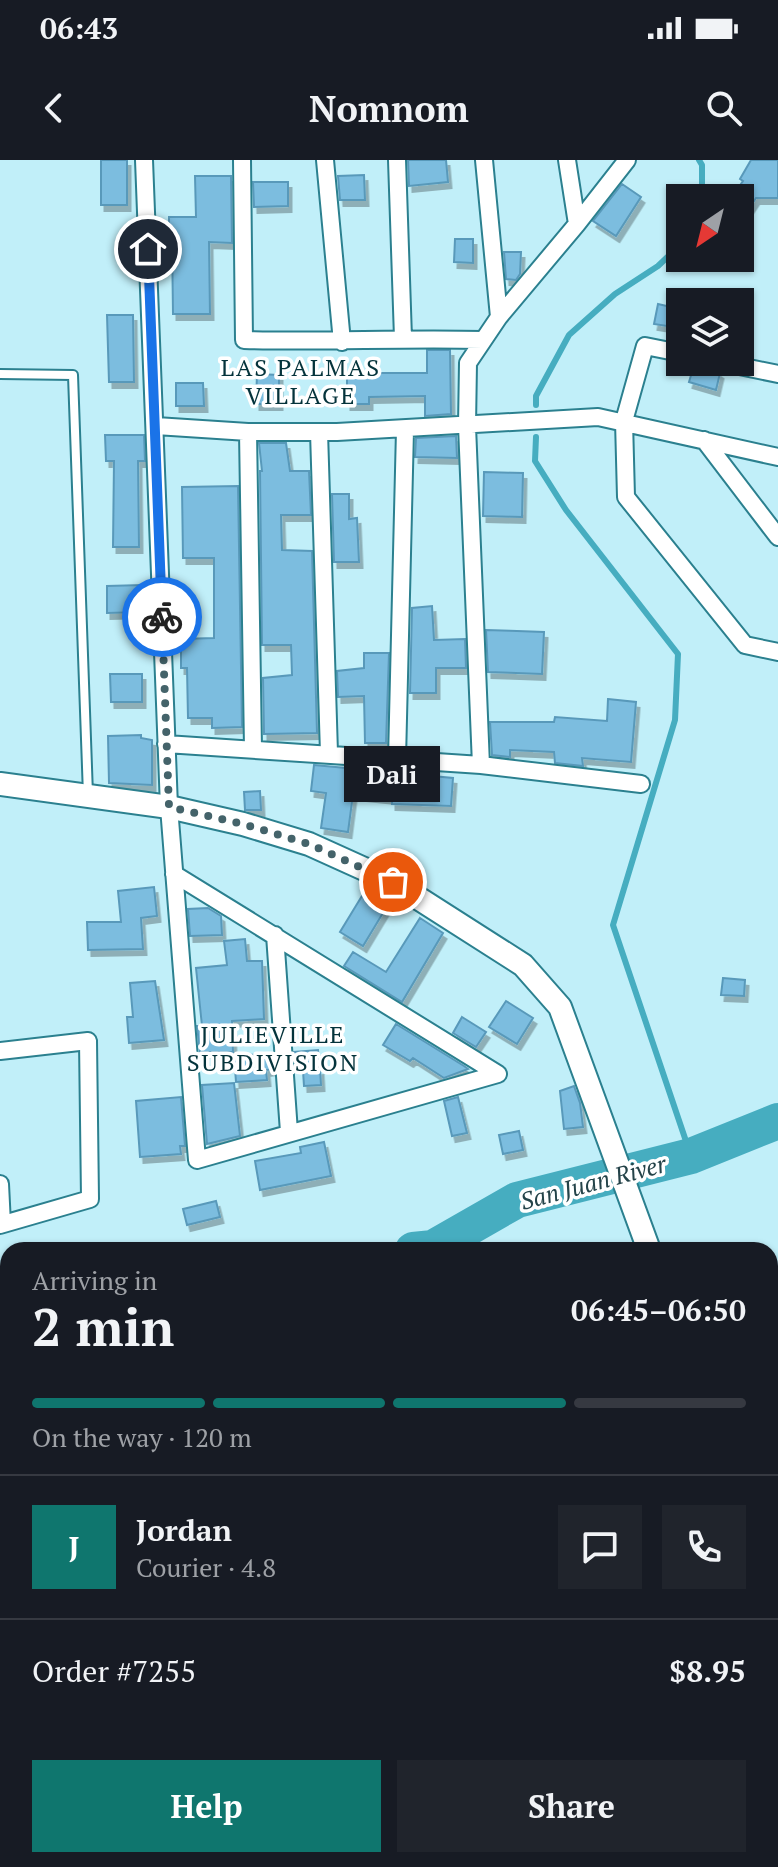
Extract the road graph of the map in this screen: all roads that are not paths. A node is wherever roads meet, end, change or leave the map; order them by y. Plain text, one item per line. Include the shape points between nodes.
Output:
1 (144, 160) edge
2 (242, 160) edge
3 (325, 160) edge
4 (397, 160) edge
5 (484, 160) edge
6 (567, 160) edge
7 (627, 160) edge
8 (577, 224) junction
9 (499, 317) junction
10 (403, 338) junction
11 (483, 340) junction
12 (342, 342) junction
13 (666, 350) edge
14 (754, 369) edge
15 (0, 374) edge
16 (778, 374) edge
17 (624, 421) junction
18 (156, 426) junction
19 (467, 426) junction
20 (405, 430) junction
21 (248, 432) junction
22 (319, 432) junction
23 (704, 440) junction
24 (778, 457) edge
25 (778, 537) edge
26 (778, 652) edge
27 (166, 744) junction
28 (253, 748) junction
29 (329, 753) junction
30 (397, 759) junction
31 (481, 765) junction
32 (0, 784) edge
33 (641, 784) dead end
34 (88, 796) junction
35 (169, 807) junction
36 (174, 874) junction
37 (275, 935) junction
38 (0, 1051) edge
39 (289, 1132) junction
40 (0, 1184) edge
41 (1, 1225) edge
42 (647, 1242) edge

1 - 18 street
2 - 12 street via 244,340
3 - 12 street
4 - 10 street
5 - 9 street
6 - 8 street
7 - 8 street
8 - 9 street
9 - 11 street
10 - 11 street
10 - 12 street
11 - 19 street via 468,363
13 - 17 street via 645,346
14 - 16 street
15 - 34 lane via 73,375
17 - 19 street via 598,417
17 - 23 street
17 - 26 street via 626,497 745,645
18 - 21 street
18 - 27 street
19 - 20 street
19 - 31 street
20 - 22 street
20 - 30 street
21 - 22 street
21 - 28 street
22 - 29 street
23 - 24 street
23 - 25 street
27 - 28 street
27 - 35 street
28 - 29 street
29 - 30 street
30 - 31 street
31 - 33 street
32 - 34 main road
34 - 35 main road
35 - 36 street
35 - 42 main road via 309,844 393,882 523,965 560,1007
36 - 37 street
36 - 39 street via 197,1160
37 - 39 street
37 - 39 street via 498,1074
38 - 41 street via 88,1041 90,1199
40 - 41 street

